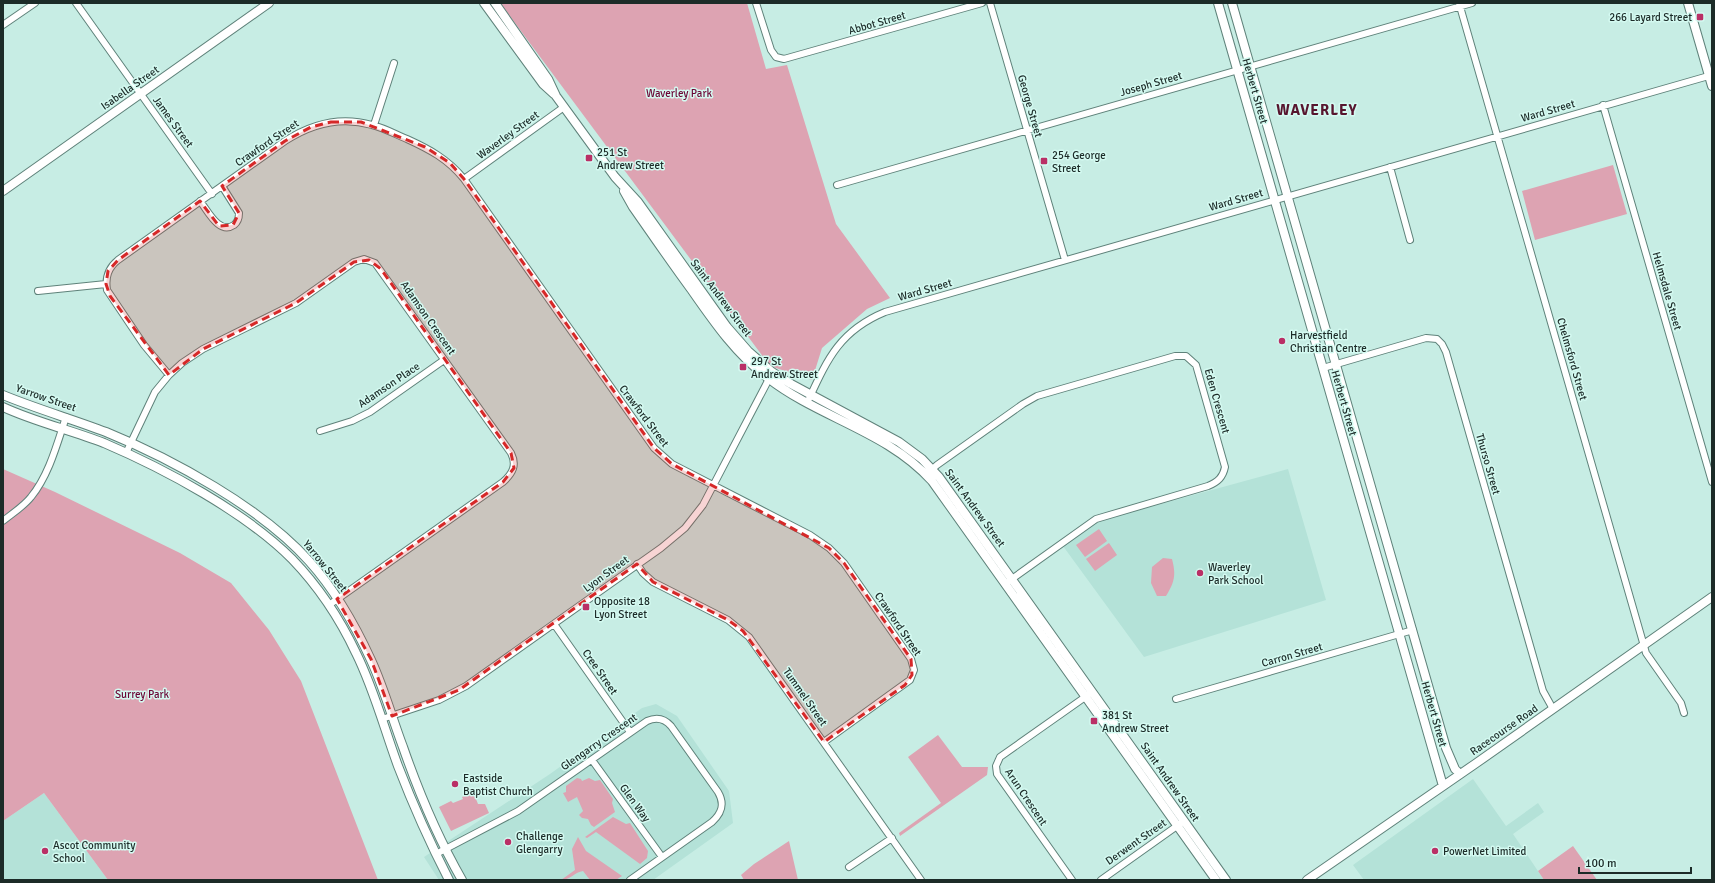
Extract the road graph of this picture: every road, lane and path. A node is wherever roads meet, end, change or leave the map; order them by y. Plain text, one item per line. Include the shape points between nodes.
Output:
1 (35, 3) edge
2 (76, 3) edge
3 (269, 3) edge
4 (484, 3) edge
5 (495, 3) edge
6 (756, 3) edge
7 (982, 3) edge
8 (990, 3) edge
9 (1218, 3) edge
10 (1232, 3) edge
11 (1472, 3) edge
12 (1688, 3) edge
13 (1460, 5) edge
14 (3, 25) edge
15 (394, 63) dead end
16 (1250, 66) junction
17 (1237, 70) junction
18 (1710, 75) edge
19 (1712, 86) edge
20 (140, 94) junction
21 (556, 96) junction
22 (1603, 106) junction
23 (564, 107) junction
24 (374, 125) junction
25 (1027, 130) junction
26 (1498, 136) junction
27 (1390, 167) junction
28 (464, 179) junction
29 (837, 185) dead end
30 (222, 186) junction
31 (3, 191) edge
32 (212, 194) junction
33 (1288, 196) junction
34 (1274, 200) junction
35 (200, 201) junction
36 (1410, 240) dead end
37 (1065, 260) junction
38 (106, 284) junction
39 (38, 292) dead end
40 (444, 360) junction
41 (1336, 364) junction
42 (1323, 368) junction
43 (169, 375) junction
44 (770, 376) junction
45 (3, 395) edge
46 (809, 399) junction
47 (3, 407) edge
48 (66, 417) junction
49 (63, 428) junction
50 (320, 431) dead end
51 (130, 442) junction
52 (126, 453) junction
53 (929, 472) junction
54 (1712, 482) edge
55 (713, 486) junction
56 (1375, 500) junction
57 (1362, 504) junction
58 (3, 520) edge
59 (637, 564) junction
60 (1009, 581) junction
61 (1712, 597) edge
62 (337, 599) junction
63 (329, 605) junction
64 (554, 624) junction
65 (1413, 630) junction
66 (1399, 634) junction
67 (1644, 645) junction
68 (1089, 694) junction
69 (1176, 699) dead end
70 (1553, 709) junction
71 (1684, 713) dead end
72 (392, 716) junction
73 (382, 719) junction
74 (630, 732) junction
75 (824, 742) junction
76 (592, 760) junction
77 (1460, 774) junction
78 (1443, 786) junction
79 (1180, 823) junction
80 (892, 838) junction
81 (446, 850) junction
82 (436, 854) junction
83 (662, 857) junction
84 (849, 867) dead end
85 (449, 880) edge
86 (462, 880) edge
87 (630, 880) edge
88 (921, 880) edge
89 (1072, 880) edge
90 (1101, 880) edge
91 (1216, 880) edge
92 (1226, 880) edge
93 (1307, 880) edge

1 - 14 street
2 - 20 street, James Street
3 - 20 street, Isabella Street
4 - 21 street, Saint Andrew Street via 543,84
5 - 21 street, Saint Andrew Street via 548,79
6 - 7 street, Abbot Street via 768,41 776,57 784,59
8 - 25 street, George Street
9 - 17 street, Herbert Street
10 - 16 street, Herbert Street
11 - 13 street, Joseph Street
12 - 18 street
13 - 16 street, Joseph Street
13 - 26 street, Chelmsford Street
15 - 24 street
16 - 17 street, Joseph Street
16 - 33 street, Herbert Street
17 - 25 street, Joseph Street
17 - 34 street, Herbert Street
18 - 19 street
18 - 22 street, Ward Street
20 - 31 street, Isabella Street
20 - 32 street, James Street
21 - 23 street, Saint Andrew Street
22 - 26 street, Ward Street
22 - 54 street, Helmsdale Street
23 - 28 street, Waverley Street
23 - 44 street, Saint Andrew Street via 615,177 638,202 730,331
24 - 28 street, Crawford Street via 434,152 450,163
24 - 30 street, Crawford Street via 341,121 311,127 284,141
25 - 29 street, Joseph Street
25 - 37 street, George Street
26 - 27 street, Ward Street
26 - 67 street, Chelmsford Street
27 - 33 street, Ward Street
27 - 36 street
28 - 55 street, Crawford Street via 654,448 672,464
30 - 32 street, Crawford Street
30 - 35 street via 239,213 233,226 219,226
32 - 35 street, Crawford Street
33 - 34 street, Ward Street
33 - 41 street, Herbert Street
34 - 37 street, Ward Street
34 - 42 street, Herbert Street
35 - 38 street, Crawford Street via 118,260 108,271
37 - 46 street, Ward Street via 874,317 856,328 836,347
38 - 39 street
38 - 43 street via 114,303
40 - 43 street, Adamson Crescent via 381,269 375,263 364,259 354,262 296,303 196,353
40 - 50 street, Adamson Place via 370,412 352,421
40 - 62 street, Adamson Crescent via 511,453 514,458 512,473 503,482
41 - 42 street, Thurso Street
41 - 56 street, Herbert Street
41 - 70 street, Thurso Street via 1426,338 1437,339 1442,344 1543,691
42 - 57 street, Herbert Street
43 - 51 street, Adamson Crescent via 148,403
44 - 46 street, Saint Andrew Street
44 - 55 street, Lyon Street
45 - 48 street, Yarrow Street
46 - 53 street, Saint Andrew Street via 899,442 914,453
47 - 49 street, Yarrow Street
48 - 49 street
48 - 51 street, Yarrow Street
49 - 52 street, Yarrow Street
49 - 58 street via 47,471 37,489 26,503
51 - 52 street, Adamson Crescent
51 - 62 street, Yarrow Street via 208,484 269,524 308,560
52 - 63 street, Yarrow Street via 194,488 267,536 306,574
53 - 60 street, Saint Andrew Street via 947,486
53 - 60 street, Eden Crescent via 1037,396 1175,356 1186,356 1196,365 1225,467 1222,477 1208,486 1096,519
55 - 59 street, Lyon Street via 703,505 685,528
55 - 75 street, Crawford Street via 810,535 833,552 844,563 914,665 912,675 905,685
56 - 57 street
56 - 65 street, Herbert Street
57 - 66 street, Herbert Street
59 - 64 street, Lyon Street
59 - 75 street, Tummel Street via 653,582 728,620 743,631
60 - 68 street, Saint Andrew Street
61 - 67 street, Racecourse Road
62 - 63 street, Adamson Crescent
62 - 72 street, Yarrow Street via 371,659
63 - 73 street, Yarrow Street via 355,651
64 - 72 street, Lyon Street via 459,690 439,700
64 - 74 street, Cree Street
65 - 66 street, Carron Street
65 - 77 street, Herbert Street via 1446,748 1455,769
66 - 69 street, Carron Street
66 - 78 street, Herbert Street
67 - 70 street, Racecourse Road
67 - 71 street, Chelmsford Street via 1646,653 1681,703
68 - 79 street, Saint Andrew Street
68 - 89 street, Arun Crescent via 1000,758 996,766 998,774
70 - 77 street, Racecourse Road
72 - 73 street, Lyon Street
72 - 81 street, Yarrow Street via 420,793
73 - 82 street, Yarrow Street via 405,785
74 - 76 street, Glengarry Crescent
74 - 83 street, Glengarry Crescent via 651,719 662,719 667,722 718,792 722,803 720,812 712,822
75 - 80 street, Tummel Street
76 - 81 street, Glengarry Crescent via 518,811
76 - 83 street, Glen Way
77 - 78 street, Racecourse Road
78 - 93 street, Racecourse Road
79 - 90 street, Derwent Street
79 - 91 street, Saint Andrew Street
79 - 92 street, Saint Andrew Street
80 - 84 street
80 - 88 street, Tummel Street
81 - 82 street, Glengarry Crescent
81 - 86 street, Yarrow Street
82 - 85 street, Yarrow Street
83 - 87 street, Glengarry Crescent

